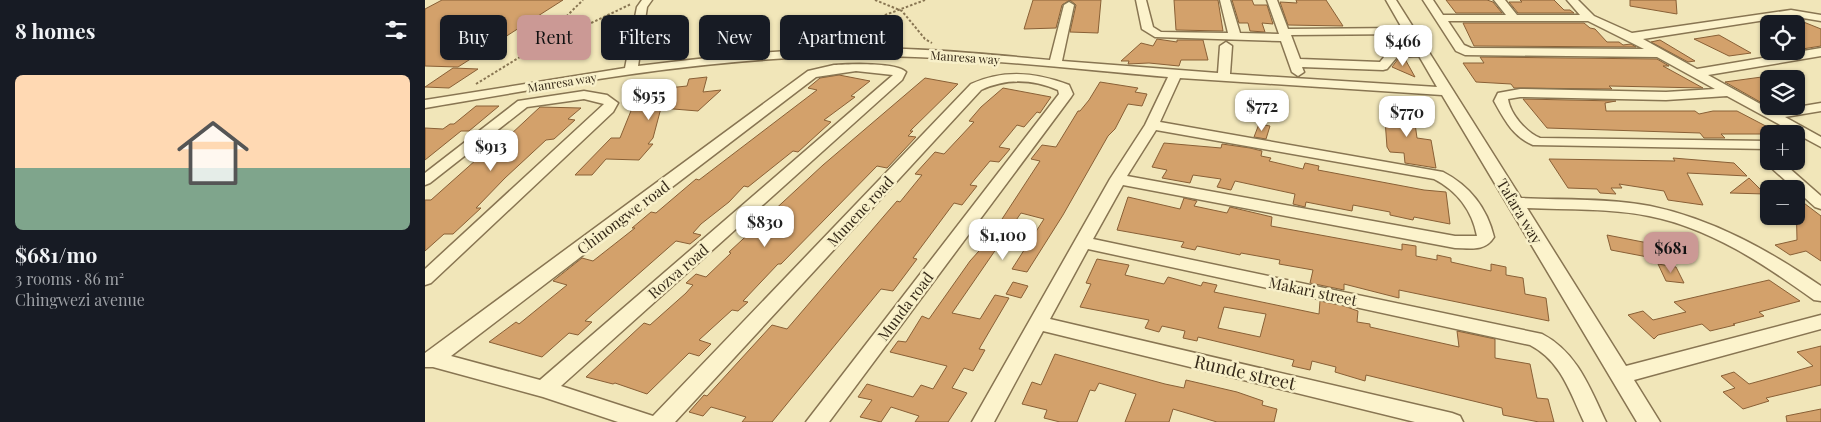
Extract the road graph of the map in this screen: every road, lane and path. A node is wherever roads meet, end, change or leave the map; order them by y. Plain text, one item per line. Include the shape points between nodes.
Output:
1 (583, 0) edge
2 (647, 0) edge
3 (875, 0) edge
4 (925, 0) edge
5 (1141, 0) edge
6 (1225, 0) edge
7 (1273, 0) edge
8 (1428, 0) edge
9 (1499, 0) edge
10 (1571, 0) edge
11 (633, 2) dead end
12 (1389, 2) edge
13 (1069, 5) dead end
14 (1743, 9) dead end
15 (902, 11) junction
16 (569, 15) edge
17 (889, 15) edge
18 (1777, 15) edge
19 (1803, 15) edge
20 (1805, 15) edge
21 (1760, 16) edge
22 (1760, 17) edge
23 (1441, 18) junction
24 (1590, 18) junction
25 (1821, 18) edge
26 (1515, 19) junction
27 (591, 23) edge
28 (1410, 31) junction
29 (1285, 35) junction
30 (1235, 37) junction
31 (1631, 37) junction
32 (933, 43) dead end
33 (1226, 46) dead end
34 (1423, 52) junction
35 (1821, 52) edge
36 (903, 53) edge
37 (1657, 53) junction
38 (780, 56) edge
39 (518, 60) edge
40 (1295, 63) junction
41 (1055, 64) junction
42 (631, 72) junction
43 (1695, 73) junction
44 (812, 74) joint
45 (1176, 74) junction
46 (1224, 77) junction
47 (1302, 83) junction
48 (977, 88) joint
49 (1447, 91) junction
50 (1730, 92) junction
51 (455, 98) junction
52 (429, 105) edge
53 (1821, 107) edge
54 (1772, 116) junction
55 (1152, 125) junction
56 (1817, 141) edge
57 (1760, 149) edge
58 (1782, 170) edge
59 (1119, 179) junction
60 (425, 180) edge
61 (1515, 203) junction
62 (1821, 204) edge
63 (1083, 242) junction
64 (425, 279) edge
65 (1821, 295) edge
66 (1821, 322) edge
67 (1038, 323) junction
68 (429, 360) edge
69 (1621, 375) junction
70 (544, 389) junction
71 (645, 422) edge
72 (661, 422) edge
73 (817, 422) edge
74 (983, 422) edge
75 (1452, 422) edge
76 (1595, 422) edge
77 (1649, 422) edge

1 - 16 path
2 - 42 street via 642,7
3 - 15 path
4 - 15 path
5 - 30 street via 1148,29 1159,36
6 - 30 street
7 - 29 street
8 - 23 street
9 - 26 street
10 - 24 street
11 - 27 path
12 - 28 street, Tafara way
13 - 41 street
14 - 21 street
15 - 17 path
15 - 32 path via 925,39
18 - 19 street
20 - 25 street
22 - 31 street
23 - 26 street
23 - 37 street via 1460,48 1476,53
24 - 26 street
24 - 31 street
28 - 29 street
28 - 34 street, Tafara way
29 - 30 street
29 - 40 street
31 - 37 street
33 - 46 street
34 - 40 street via 1393,54 1383,66
34 - 49 street, Tafara way
35 - 43 street
36 - 41 street, Manresa way
37 - 43 street
38 - 42 street, Manresa way
39 - 51 path
40 - 47 street
41 - 45 street, Manresa way
42 - 51 street, Manresa way
43 - 50 street
44 - 68 street, Chinongwe road
44 - 70 street, Rozva road via 831,67 860,67 900,73
45 - 46 street, Manresa way
45 - 55 street
46 - 47 street, Manresa way
47 - 49 street, Manresa way
48 - 72 street, Munene road
48 - 73 street, Munda road via 991,79 1009,77 1049,81 1064,88 1066,94
49 - 61 street, Tafara way
50 - 54 street
50 - 57 street via 1680,96 1519,93 1503,96 1501,101 1516,128 1541,142
51 - 52 street, Manresa way
53 - 54 street
54 - 56 street
55 - 59 street
55 - 59 street via 1438,175 1464,192 1470,200 1485,232 1485,241 1479,243 1418,235
58 - 62 street
59 - 63 street
60 - 64 street via 520,106 584,95 611,103
61 - 65 street via 1621,207 1678,217 1743,244
61 - 69 street, Tafara way
63 - 67 street
63 - 76 street, Makari street via 1542,341 1564,361
66 - 69 street
67 - 74 street
67 - 75 street, Runde street
68 - 70 street
69 - 77 street, Tafara way
70 - 71 street

